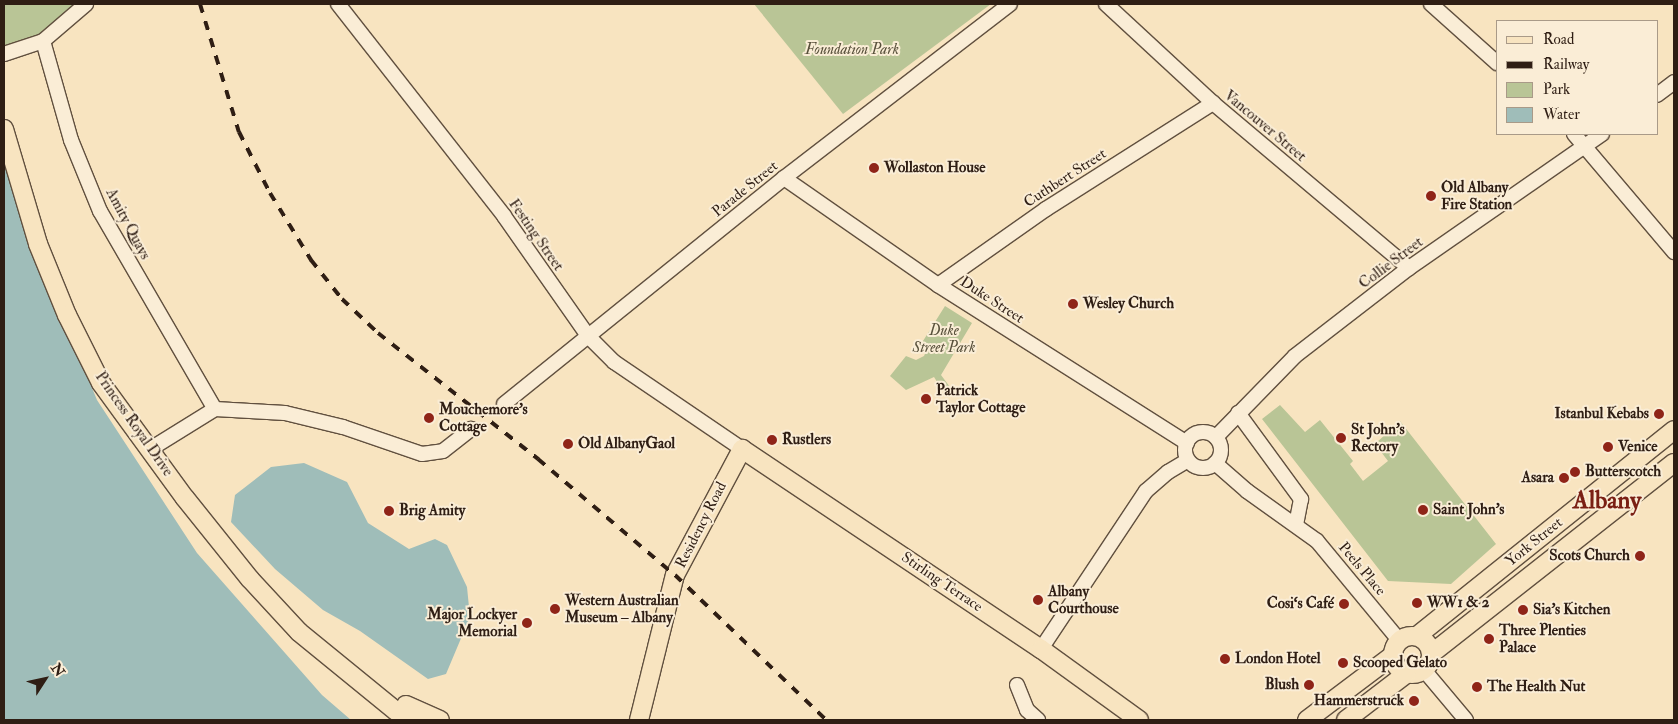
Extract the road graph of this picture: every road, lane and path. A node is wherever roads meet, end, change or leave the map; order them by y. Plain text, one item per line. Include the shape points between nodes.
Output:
1 (86, 4) edge
2 (338, 4) edge
3 (1010, 4) edge
4 (1106, 4) edge
5 (1431, 4) edge
6 (43, 41) junction
7 (4, 54) edge
8 (1496, 63) edge
9 (1674, 82) edge
10 (1658, 94) edge
11 (1213, 104) junction
12 (4, 129) edge
13 (1575, 135) edge
14 (1601, 135) edge
15 (1586, 145) junction
16 (784, 178) junction
17 (1674, 252) edge
18 (1409, 268) junction
19 (938, 285) junction
20 (588, 336) junction
21 (504, 404) dead end
22 (215, 409) junction
23 (1238, 413) junction
24 (471, 430) dead end
25 (1674, 430) edge
26 (1216, 437) junction
27 (1187, 443) junction
28 (152, 448) junction
29 (742, 449) junction
30 (1188, 460) junction
31 (1215, 463) junction
32 (1674, 463) edge
33 (1296, 524) junction
34 (1417, 636) junction
35 (1399, 640) junction
36 (1041, 649) junction
37 (1431, 654) junction
38 (1392, 656) junction
39 (345, 669) junction
40 (1424, 670) junction
41 (1406, 674) junction
42 (1016, 685) dead end
43 (414, 720) edge
44 (440, 720) edge
45 (639, 720) edge
46 (1038, 720) edge
47 (1139, 720) edge
48 (1307, 720) edge
49 (1346, 720) edge
50 (1466, 720) edge

1 - 6 street
2 - 20 street, Festing Street via 379,52 504,216
3 - 16 street, Parade Street
4 - 11 street, Vancouver Street
5 - 8 street
6 - 7 street
6 - 22 street, Amity Quays via 71,140 100,211
9 - 10 street
11 - 18 street, Vancouver Street
11 - 19 street, Cuthbert Street via 1046,209
12 - 28 main road, Princess Royal Drive via 38,244 67,315 101,383
13 - 15 street
14 - 15 street, Collie Street
15 - 17 street
15 - 18 street, Collie Street
16 - 19 street, Duke Street
16 - 20 street, Parade Street
18 - 23 street, Collie Street via 1295,356
19 - 27 street, Duke Street
20 - 21 street, Parade Street
20 - 29 street, Festing Street via 614,362
22 - 24 street via 284,412 343,427 422,454 443,451
22 - 28 street
23 - 26 street, Collie Street
23 - 33 street via 1301,499
25 - 34 main road, York Street
26 - 27 street via 1201,432
26 - 31 street via 1221,448
27 - 30 street
28 - 39 main road, Princess Royal Drive via 185,498 250,579 300,632
29 - 36 main road, Stirling Terrace
29 - 45 main road, Residency Road via 679,567
30 - 31 street via 1204,468
30 - 36 street via 1146,491
31 - 33 street, Peels Place via 1247,491
32 - 37 main road, York Street
33 - 35 street, Peels Place via 1330,555
34 - 35 main road
34 - 37 main road via 1427,643
35 - 38 main road
36 - 47 main road, Stirling Terrace
37 - 40 main road
38 - 41 main road via 1396,667
38 - 48 main road
39 - 43 main road, Princess Royal Drive via 396,711
39 - 44 main road, Princess Royal Drive via 420,713
40 - 41 main road
40 - 50 street
41 - 49 main road
42 - 46 street via 1027,710

